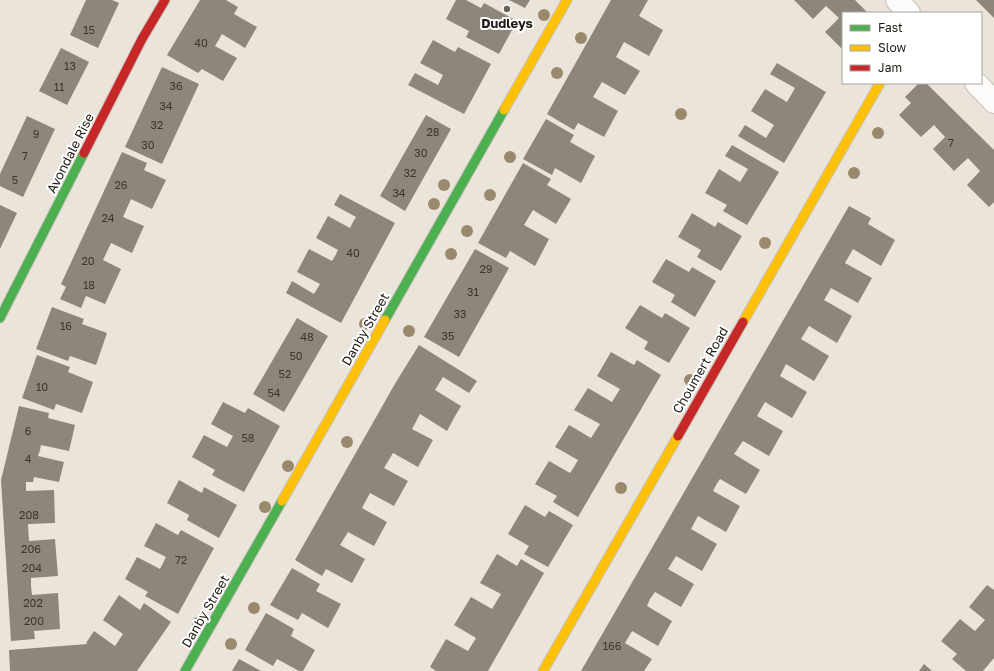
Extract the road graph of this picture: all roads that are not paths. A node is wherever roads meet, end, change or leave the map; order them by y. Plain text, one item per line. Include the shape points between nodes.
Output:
1 (165, 0) edge
2 (567, 0) edge
3 (897, 0) edge
4 (909, 12) edge
5 (879, 84) edge
6 (977, 84) edge
7 (994, 102) edge
8 (0, 318) edge
9 (186, 671) edge
10 (543, 671) edge

1 - 8 street, Avondale Rise via 142,39
2 - 9 street, Danby Street
3 - 4 street
5 - 10 street, Choumert Road
6 - 7 street

